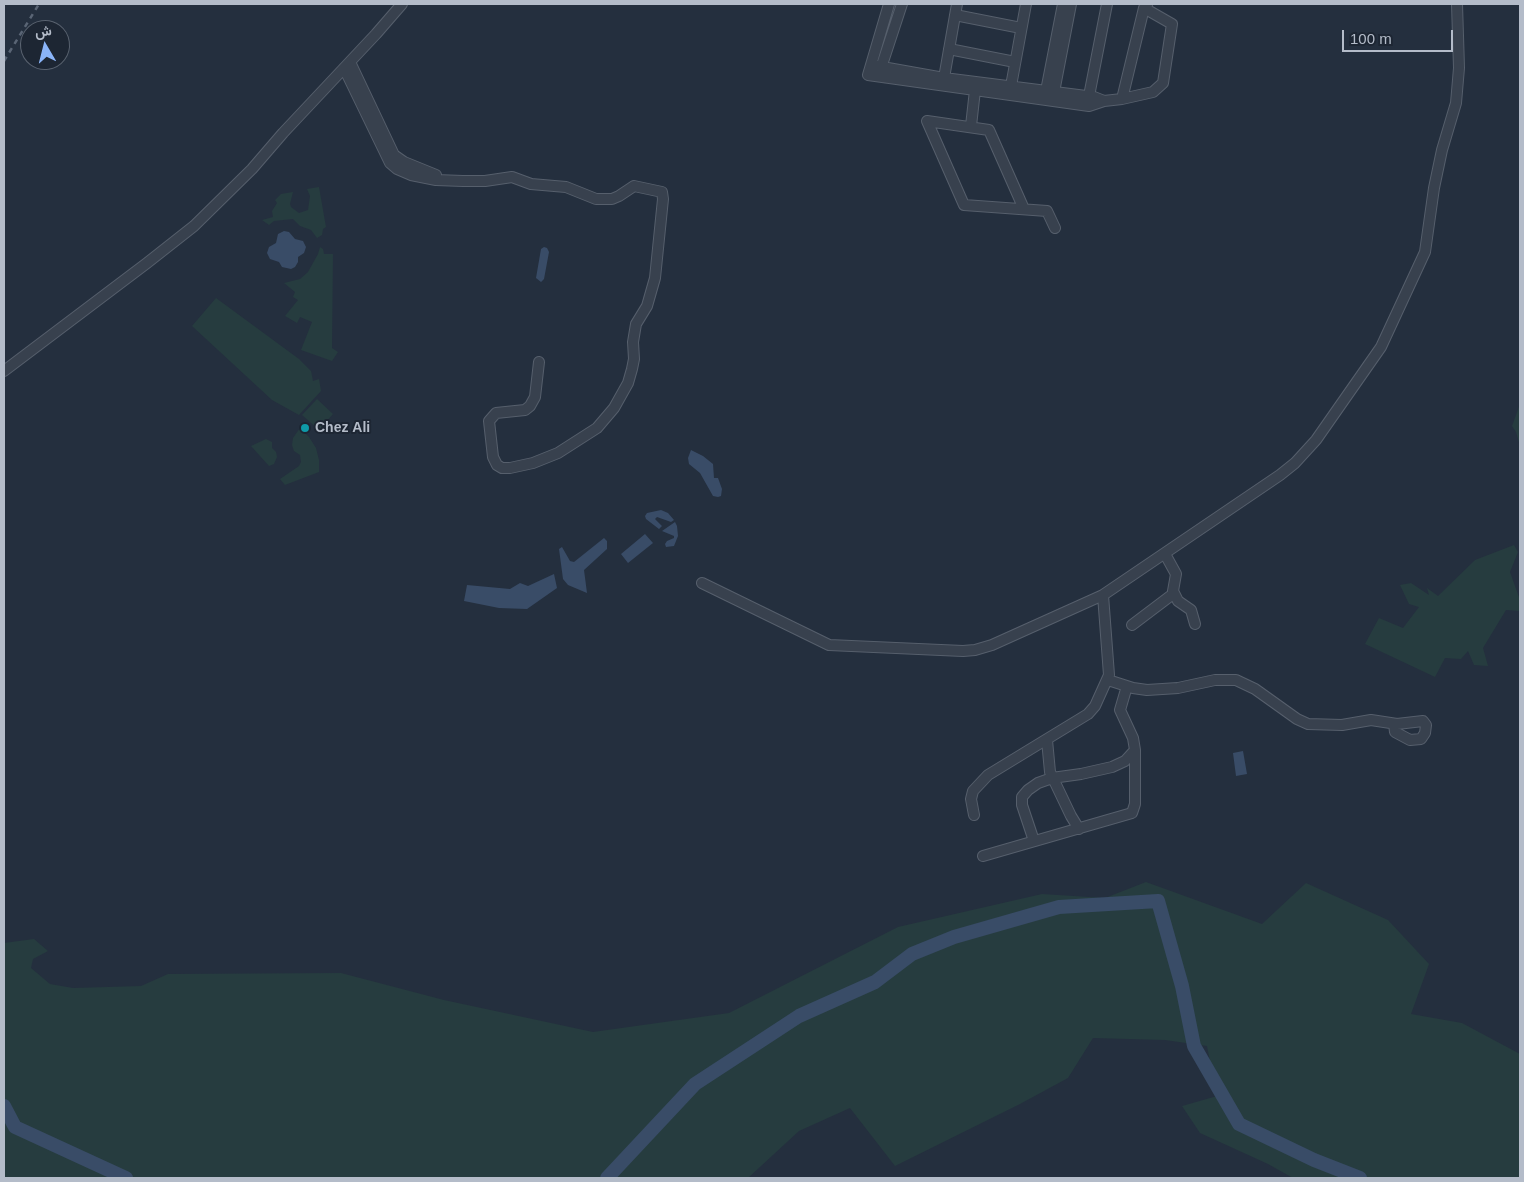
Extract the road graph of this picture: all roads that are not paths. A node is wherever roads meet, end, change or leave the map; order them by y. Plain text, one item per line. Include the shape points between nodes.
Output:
1 (402, 4) edge
2 (889, 4) edge
3 (899, 4) edge
4 (956, 4) edge
5 (1026, 4) edge
6 (1063, 4) edge
7 (1071, 4) edge
8 (1106, 4) edge
9 (1457, 4) edge
10 (1146, 6) edge
11 (955, 15) junction
12 (1021, 28) junction
13 (948, 49) junction
14 (1015, 62) junction
15 (347, 65) junction
16 (877, 70) junction
17 (944, 78) junction
18 (977, 86) junction
19 (1011, 86) junction
20 (1050, 91) junction
21 (1089, 96) junction
22 (1122, 99) junction
23 (1104, 101) junction
24 (971, 126) junction
25 (1024, 209) junction
26 (1055, 228) dead end
27 (539, 362) dead end
28 (4, 371) edge
29 (1165, 554) junction
30 (702, 583) dead end
31 (1173, 591) junction
32 (1103, 595) junction
33 (1132, 624) dead end
34 (1195, 624) dead end
35 (1108, 680) junction
36 (1127, 686) junction
37 (1394, 724) dead end
38 (1047, 740) junction
39 (1135, 750) junction
40 (1052, 778) junction
41 (974, 814) dead end
42 (1079, 829) junction
43 (1034, 841) junction
44 (983, 856) dead end

1 - 15 street
2 - 16 street
3 - 16 street
4 - 11 street
5 - 12 street
6 - 20 street
7 - 20 street
8 - 21 street
9 - 29 street via 1459,68 1456,103 1434,188 1425,252 1381,347 1316,440 1295,463
10 - 22 street
10 - 22 street via 1172,24 1163,83 1154,92
11 - 12 street
11 - 13 street
12 - 14 street
13 - 14 street
13 - 17 street
14 - 19 street
15 - 27 street via 394,155 420,173 449,180 485,181 512,177 530,184 566,187 596,199 612,199 634,186 662,192 655,278 647,306 636,324 634,359 628,383 614,408 597,428 558,453 533,463 502,468 493,457 489,421 496,414 525,410 530,406 535,397
15 - 28 street via 252,169 194,226
16 - 17 street
16 - 18 street
17 - 18 street
18 - 19 street
18 - 23 street via 1089,106
18 - 24 street
19 - 20 street
20 - 21 street
21 - 23 street
22 - 23 street
24 - 25 street via 989,130
24 - 25 street via 927,120 964,205
25 - 26 street via 1048,211
29 - 31 street via 1176,574
29 - 32 street
30 - 32 street via 829,645 963,651 992,646
31 - 33 street
31 - 34 street via 1178,601 1191,610
32 - 35 street
35 - 36 street
35 - 38 street via 1091,711
36 - 37 street via 1165,690 1236,680 1308,724 1342,725 1371,720
36 - 39 street via 1120,712
38 - 40 street
38 - 41 street via 993,771 975,788 971,799
39 - 40 street via 1125,761 1112,767
39 - 42 street via 1135,804 1132,813
40 - 42 street
40 - 43 street via 1032,787 1022,797
42 - 43 street
43 - 44 street

